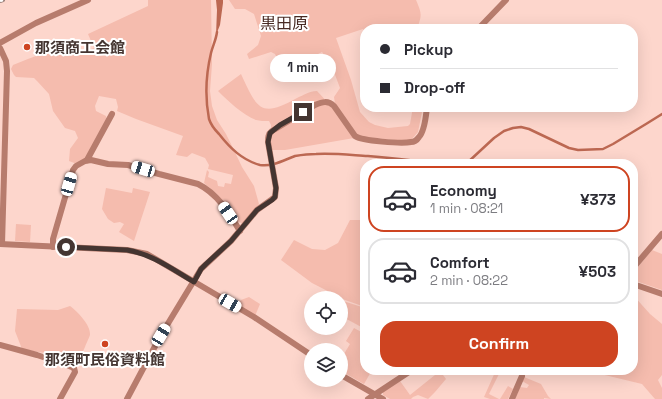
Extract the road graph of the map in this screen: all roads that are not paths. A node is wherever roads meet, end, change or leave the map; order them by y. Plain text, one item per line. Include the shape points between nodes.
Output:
1 (88, 0) edge
2 (506, 0) edge
3 (483, 24) edge
4 (0, 43) edge
5 (0, 48) edge
6 (426, 112) edge
7 (112, 114) dead end
8 (87, 160) junction
9 (240, 231) junction
10 (662, 234) edge
11 (1, 244) edge
12 (53, 247) junction
13 (638, 262) edge
14 (194, 282) junction
15 (638, 286) edge
16 (662, 294) edge
17 (0, 345) edge
18 (304, 350) edge
19 (405, 375) edge
20 (522, 376) dead end
21 (348, 379) edge
22 (375, 395) junction
23 (60, 399) edge
24 (127, 399) edge
25 (368, 399) edge
26 (383, 399) edge
27 (512, 399) edge

1 - 4 street via 36,23
2 - 3 street
5 - 11 street via 7,71
6 - 9 street via 421,136 413,142 358,138 331,103 325,101 280,125 268,136 276,188 275,197 257,210
7 - 8 street
8 - 9 street via 128,165 198,184 220,201
8 - 12 street via 73,170
9 - 14 street via 201,269
10 - 13 street
11 - 12 street
12 - 14 street via 137,251 147,254
14 - 18 street
14 - 24 street via 161,335
15 - 16 street
17 - 23 street via 74,368 75,372
19 - 22 street
20 - 27 street
21 - 22 street
22 - 25 street
22 - 26 street

